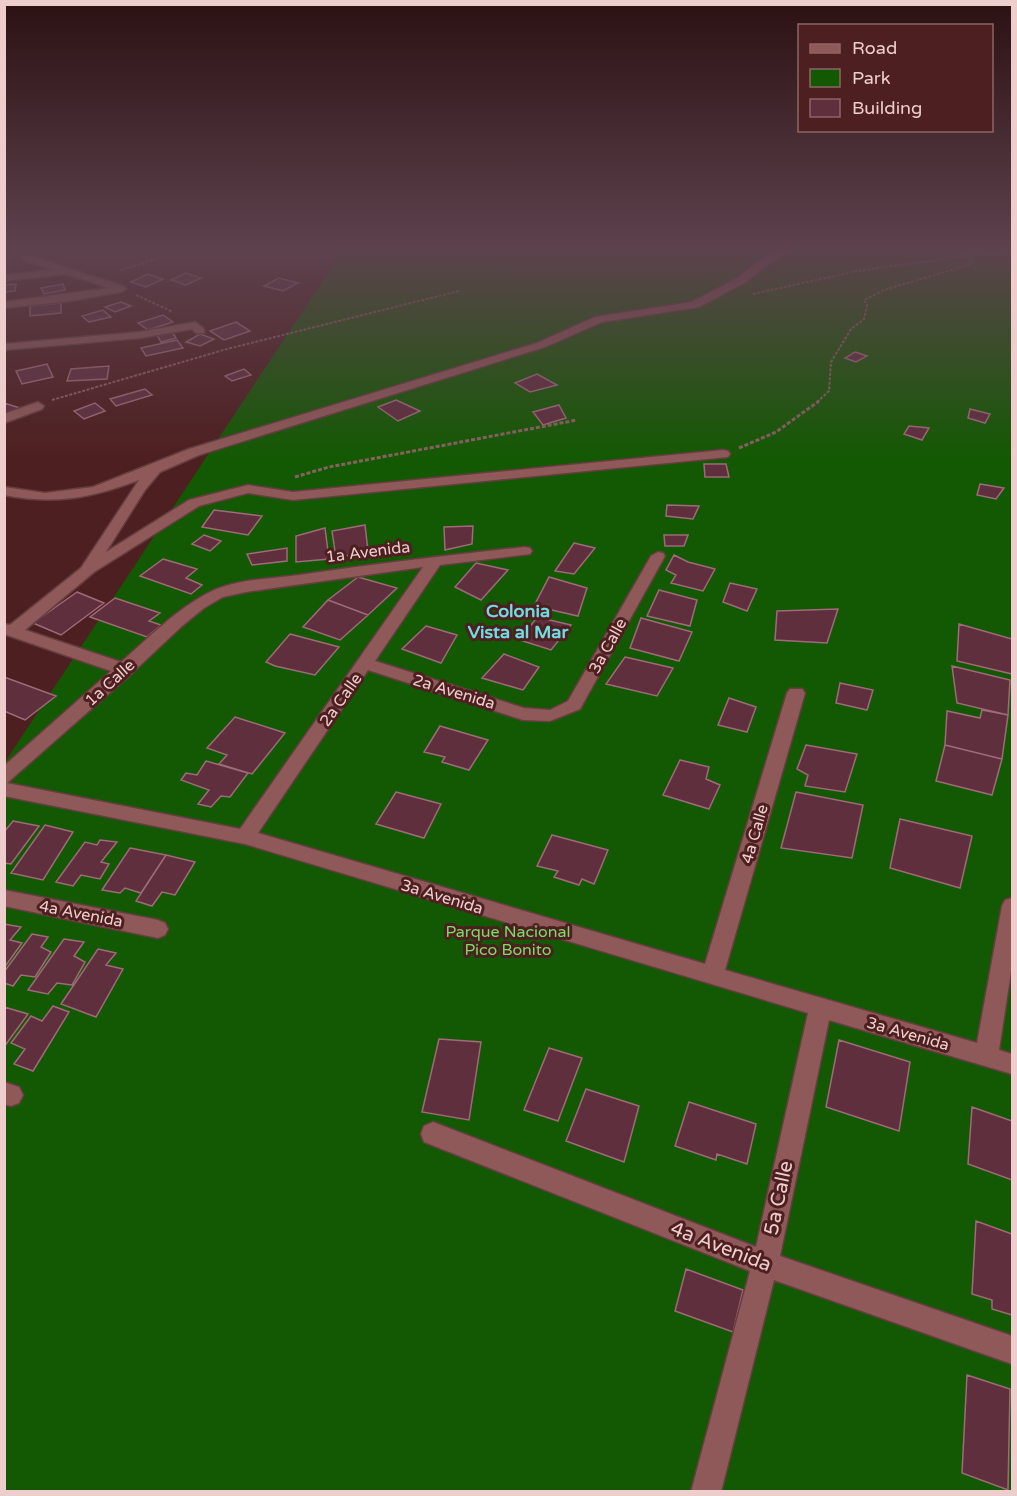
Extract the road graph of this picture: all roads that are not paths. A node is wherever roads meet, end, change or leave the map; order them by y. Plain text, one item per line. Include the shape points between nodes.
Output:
1 (597, 320) edge
2 (198, 328) road end
3 (4, 347) edge
4 (38, 406) road end
5 (4, 419) edge
6 (723, 453) road end
7 (155, 469) junction
8 (4, 491) edge
9 (525, 551) dead end
10 (657, 556) dead end
11 (435, 561) junction
12 (87, 571) junction
13 (218, 594) joint
14 (9, 630) edge
15 (366, 664) junction
16 (125, 670) junction
17 (796, 693) dead end
18 (542, 717) joint
19 (4, 777) edge
20 (4, 789) edge
21 (245, 837) junction
22 (4, 898) edge
23 (1012, 906) edge
24 (158, 929) dead end
25 (713, 975) junction
26 (820, 1008) junction
27 (986, 1056) junction
28 (1012, 1064) edge
29 (433, 1134) dead end
30 (765, 1264) junction
31 (1012, 1350) edge
32 (706, 1491) edge

1 - 7 street via 542,345 194,452
2 - 3 street
4 - 5 street
6 - 12 street via 293,496 239,490 194,503
7 - 8 street via 62,498 34,498
7 - 12 street
9 - 11 street, 1a Avenida
10 - 18 street, 3a Calle via 574,705 557,715
11 - 13 street, 1a Avenida
11 - 15 street, 2a Calle
12 - 14 street
13 - 16 street, 1a Calle via 198,604
14 - 16 street
15 - 18 street, 2a Avenida
15 - 21 street, 2a Calle
16 - 19 street, 1a Calle
17 - 25 street, 4a Calle
20 - 21 street, 3a Avenida
21 - 25 street, 3a Avenida
22 - 24 street, 4a Avenida
23 - 27 street
25 - 26 street, 3a Avenida
26 - 27 street, 3a Avenida
26 - 30 street, 5a Calle
27 - 28 street, 3a Avenida
29 - 30 street, 4a Avenida
30 - 31 street, 4a Avenida
30 - 32 street, 5a Calle

